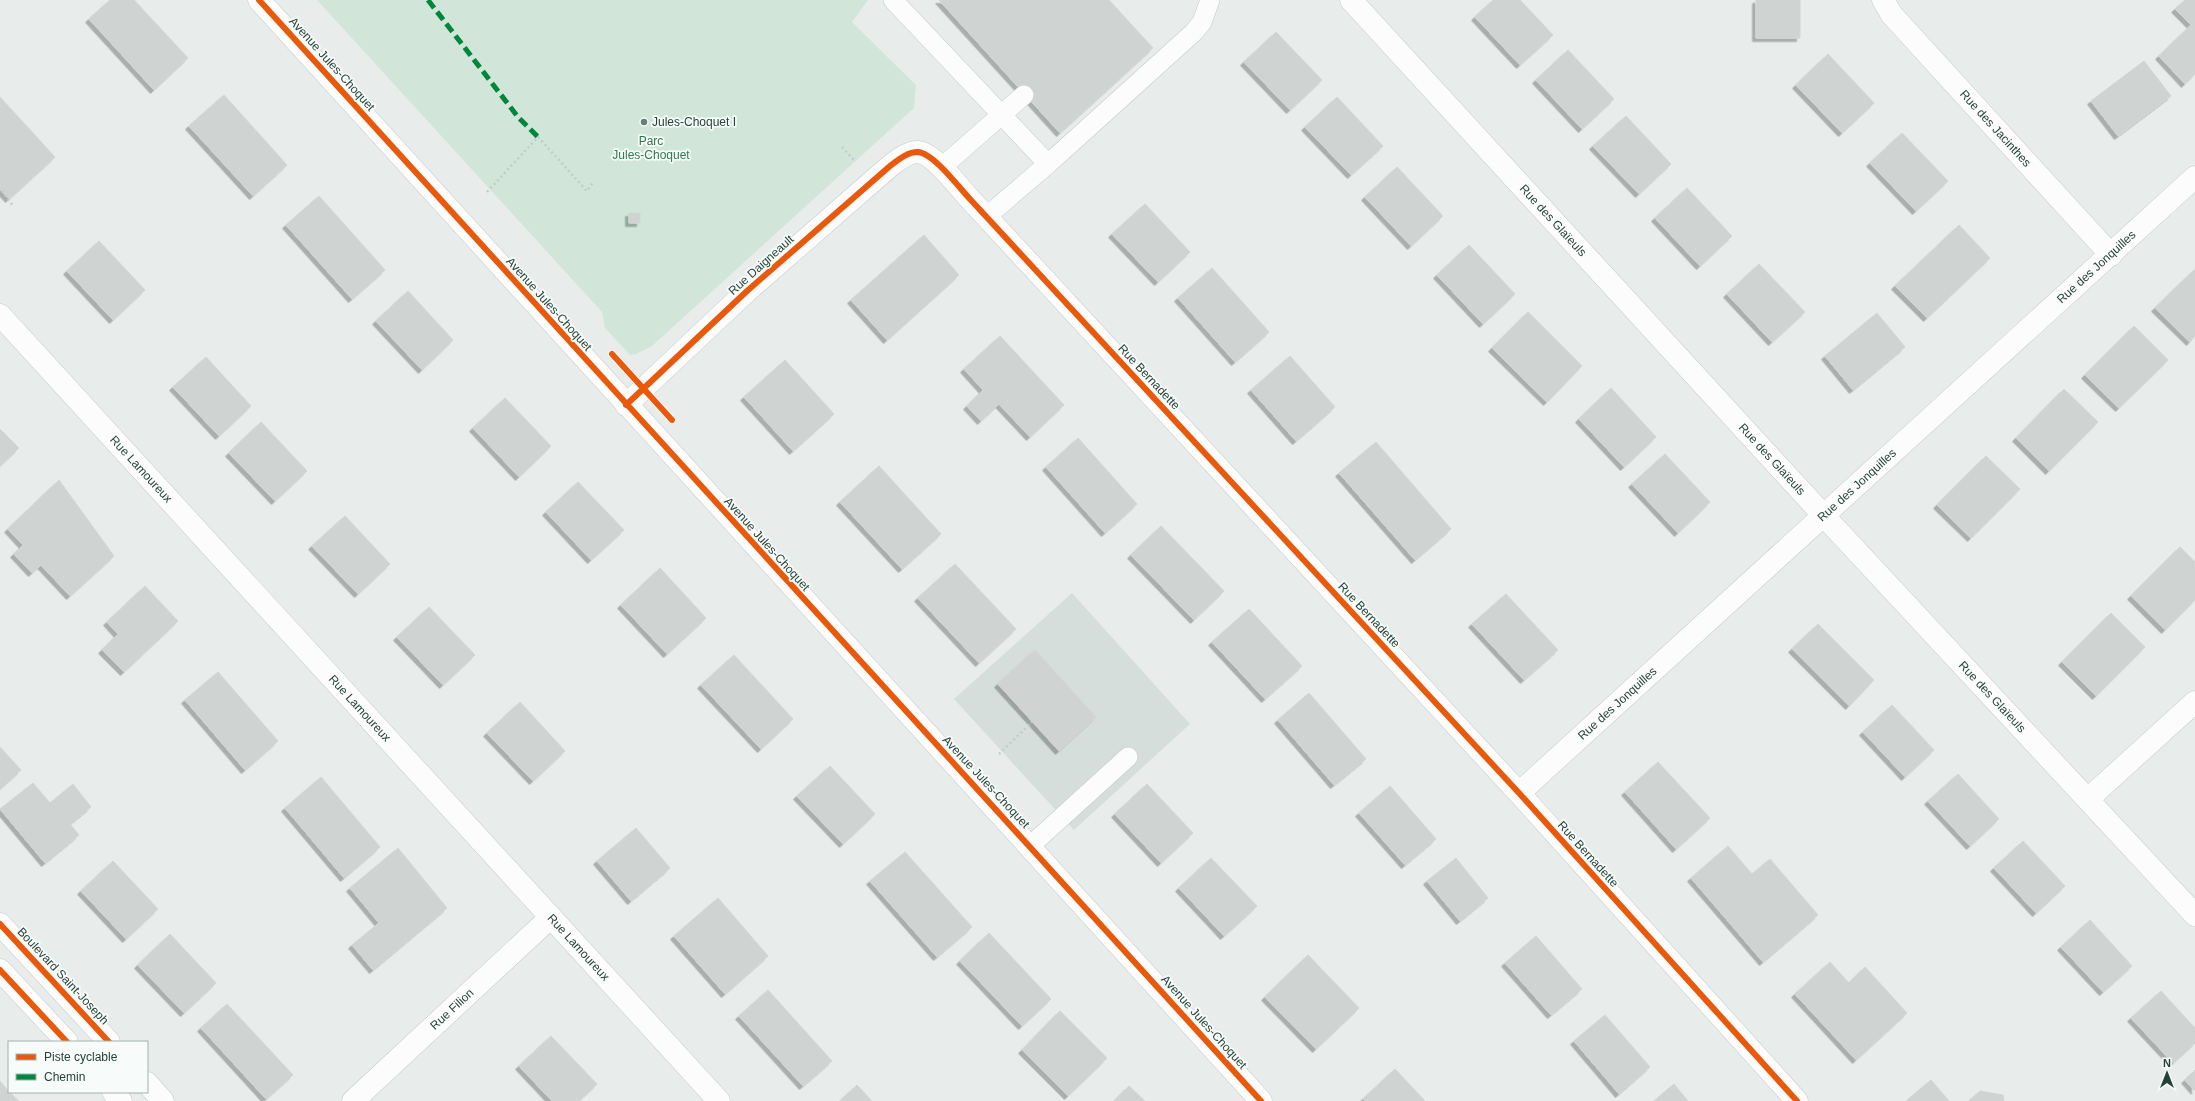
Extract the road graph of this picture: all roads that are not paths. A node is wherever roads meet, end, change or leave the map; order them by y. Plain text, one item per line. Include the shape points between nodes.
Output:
1 (259, 0) edge
2 (893, 0) edge
3 (1210, 0) edge
4 (1351, 0) edge
5 (1883, 0) edge
6 (1024, 95) dead end
7 (1001, 114) junction
8 (918, 152) joint
9 (1048, 164) junction
10 (941, 168) junction
11 (2195, 177) edge
12 (986, 217) junction
13 (2111, 255) junction
14 (0, 315) edge
15 (626, 405) junction
16 (1824, 516) junction
17 (2195, 702) edge
18 (1128, 757) dead end
19 (1519, 793) junction
20 (2088, 799) junction
21 (1030, 846) junction
22 (2195, 915) edge
23 (551, 916) junction
24 (0, 924) edge
25 (0, 970) edge
26 (66, 1041) edge
27 (109, 1041) edge
28 (148, 1084) edge
29 (114, 1093) edge
30 (121, 1101) edge
31 (163, 1101) edge
32 (353, 1101) edge
33 (719, 1101) edge
34 (1261, 1101) edge
35 (1797, 1101) edge

1 - 15 street, Avenue Jules-Choquet
2 - 7 lane
3 - 9 lane via 1202,22 1194,32
4 - 16 street, Rue des Glaïeuls
5 - 13 street, Rue des Jacinthes via 1892,16
6 - 7 lane
7 - 9 lane
7 - 10 lane
8 - 10 street, Rue Bernadette via 925,154
8 - 15 street, Rue Daigneault via 904,156 872,180 747,291
9 - 12 lane
10 - 12 street, Rue Bernadette
11 - 13 street, Rue des Jonquilles
12 - 19 street, Rue Bernadette
13 - 16 street, Rue des Jonquilles
14 - 23 street, Rue Lamoureux
15 - 21 street, Avenue Jules-Choquet
16 - 19 street, Rue des Jonquilles
16 - 20 street, Rue des Glaïeuls
17 - 20 street
18 - 21 lane
19 - 35 street, Rue Bernadette
20 - 22 street, Rue des Glaïeuls
21 - 34 street, Avenue Jules-Choquet
23 - 32 street, Rue Filion
23 - 33 street, Rue Lamoureux
24 - 27 street, Boulevard Saint-Joseph
25 - 26 street
28 - 31 street
29 - 30 street

